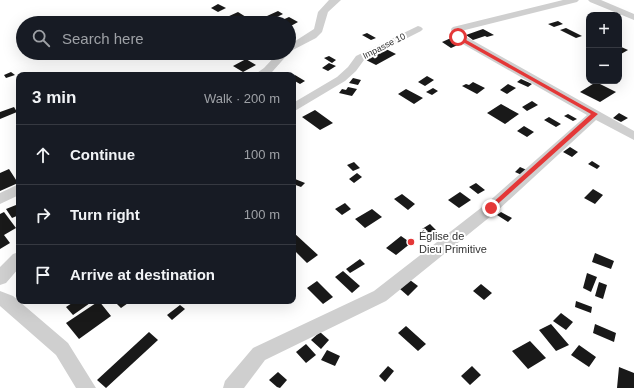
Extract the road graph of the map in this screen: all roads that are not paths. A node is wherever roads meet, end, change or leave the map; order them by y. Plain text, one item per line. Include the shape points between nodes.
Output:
1 (336, 0) edge
2 (574, 0) edge
3 (593, 0) edge
4 (634, 17) edge
5 (418, 29) dead end
6 (296, 45) edge
7 (277, 60) edge
8 (265, 72) edge
9 (296, 106) edge
10 (595, 114) junction
11 (634, 136) edge
12 (16, 191) edge
13 (0, 199) edge
14 (16, 261) edge
15 (0, 278) edge
16 (0, 298) edge
17 (88, 388) edge
18 (232, 388) edge

1 - 6 street via 323,11 319,30
2 - 10 street via 456,29 458,37
3 - 4 street
5 - 9 street, Impasse 10 via 360,58 341,79
7 - 8 street
10 - 11 street
10 - 18 street via 491,208 380,296 259,354
12 - 13 street
14 - 15 street
16 - 17 street via 8,301 62,349

